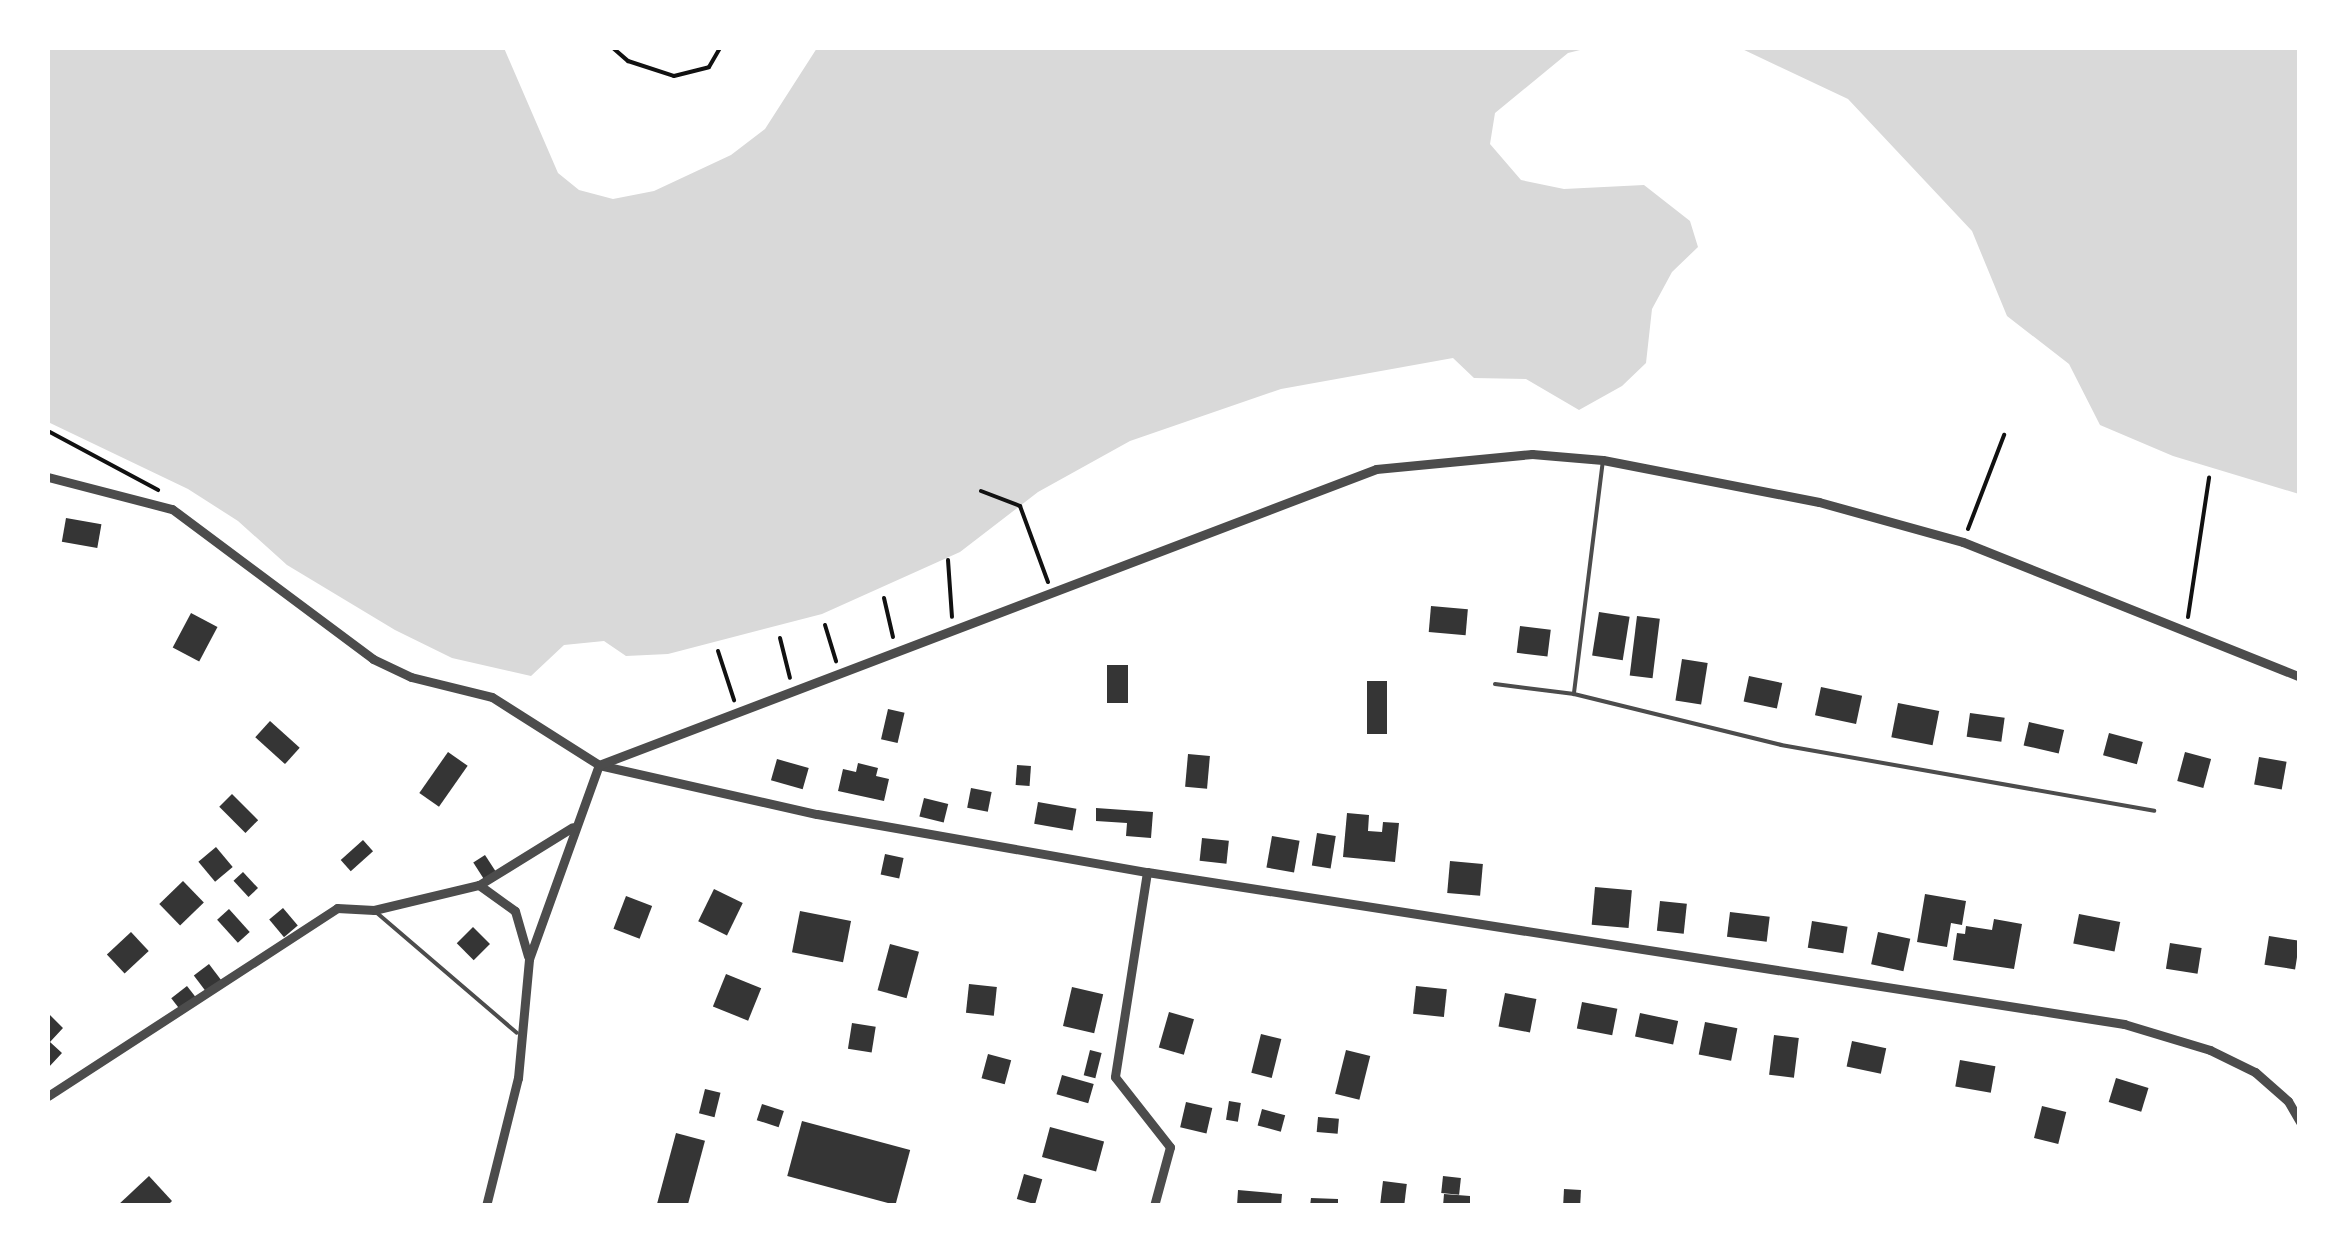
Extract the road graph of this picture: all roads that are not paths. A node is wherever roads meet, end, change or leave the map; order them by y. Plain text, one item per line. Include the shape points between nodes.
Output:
1 (1602, 460) junction
2 (48, 478) edge
3 (2300, 676) edge
4 (1495, 684) dead end
5 (1574, 694) junction
6 (599, 765) junction
7 (2154, 810) dead end
8 (574, 827) junction
9 (1147, 872) junction
10 (479, 885) junction
11 (374, 910) junction
12 (529, 959) junction
13 (517, 1033) junction
14 (48, 1096) edge
15 (2300, 1122) edge
16 (486, 1206) edge
17 (710, 1206) edge
18 (727, 1206) edge
19 (1154, 1206) edge

1 - 3 street via 1819,502 1963,542
1 - 5 lane
1 - 6 street via 1532,454 1376,469
2 - 6 street via 172,510 372,659 411,678 492,696
4 - 5 lane
5 - 7 lane via 1781,745
6 - 8 street
6 - 9 street via 817,814
8 - 10 street
8 - 12 street
9 - 15 street via 2124,1024 2210,1050 2255,1072
9 - 19 street via 1115,1078 1170,1147
10 - 11 street
10 - 12 street via 515,911
11 - 13 lane
11 - 14 street via 337,908 326,914
12 - 13 street
13 - 16 street via 518,1078
17 - 18 lane

